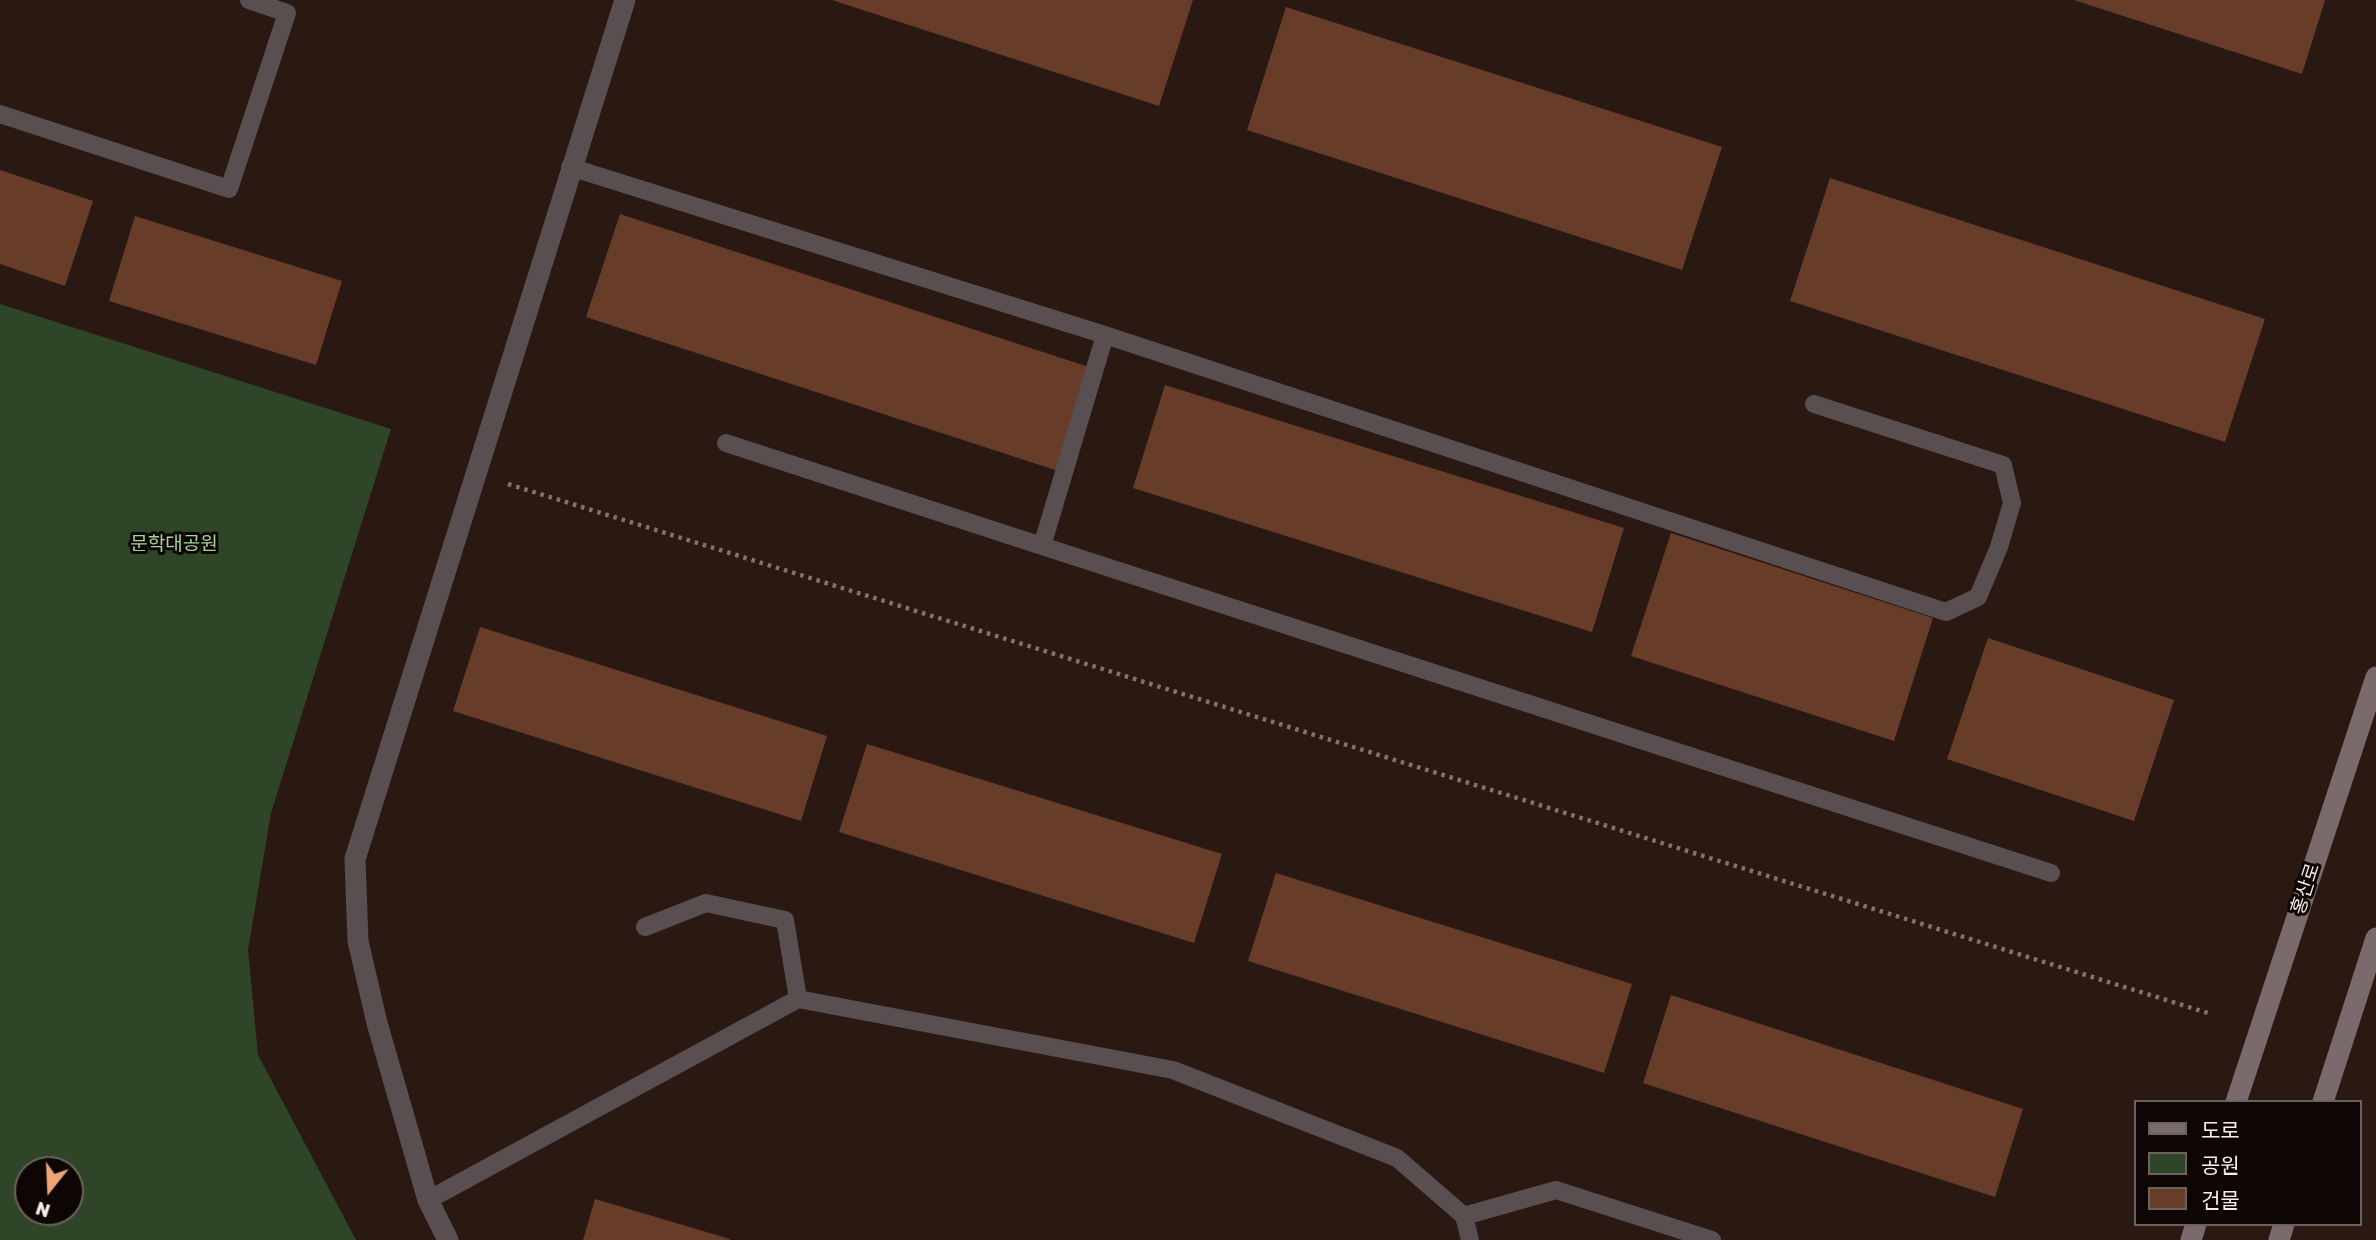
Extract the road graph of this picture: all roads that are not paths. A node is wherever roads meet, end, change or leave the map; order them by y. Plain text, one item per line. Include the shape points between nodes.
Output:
1 (248, 0) edge
2 (625, 0) edge
3 (0, 114) edge
4 (570, 167) junction
5 (1105, 335) junction
6 (1814, 404) dead end
7 (726, 443) dead end
8 (1042, 546) junction
9 (2376, 677) edge
10 (2051, 873) dead end
11 (645, 927) dead end
12 (2376, 938) edge
13 (798, 999) junction
14 (2237, 1100) edge
15 (2324, 1100) edge
16 (428, 1200) junction
17 (1464, 1216) junction
18 (448, 1240) edge
19 (1470, 1240) edge
20 (1712, 1240) edge

1 - 3 lane via 287,13 229,189
2 - 4 street
4 - 5 lane
4 - 16 street via 355,859 358,941
5 - 6 lane via 1946,612 1978,597 2012,503 2003,465
5 - 8 lane
7 - 8 lane
8 - 10 lane
9 - 14 street, 홍산로
11 - 13 lane via 706,903 785,920
12 - 15 street
13 - 16 lane
13 - 17 lane via 1173,1070 1397,1158
16 - 18 street
17 - 19 lane
17 - 20 lane via 1556,1190

